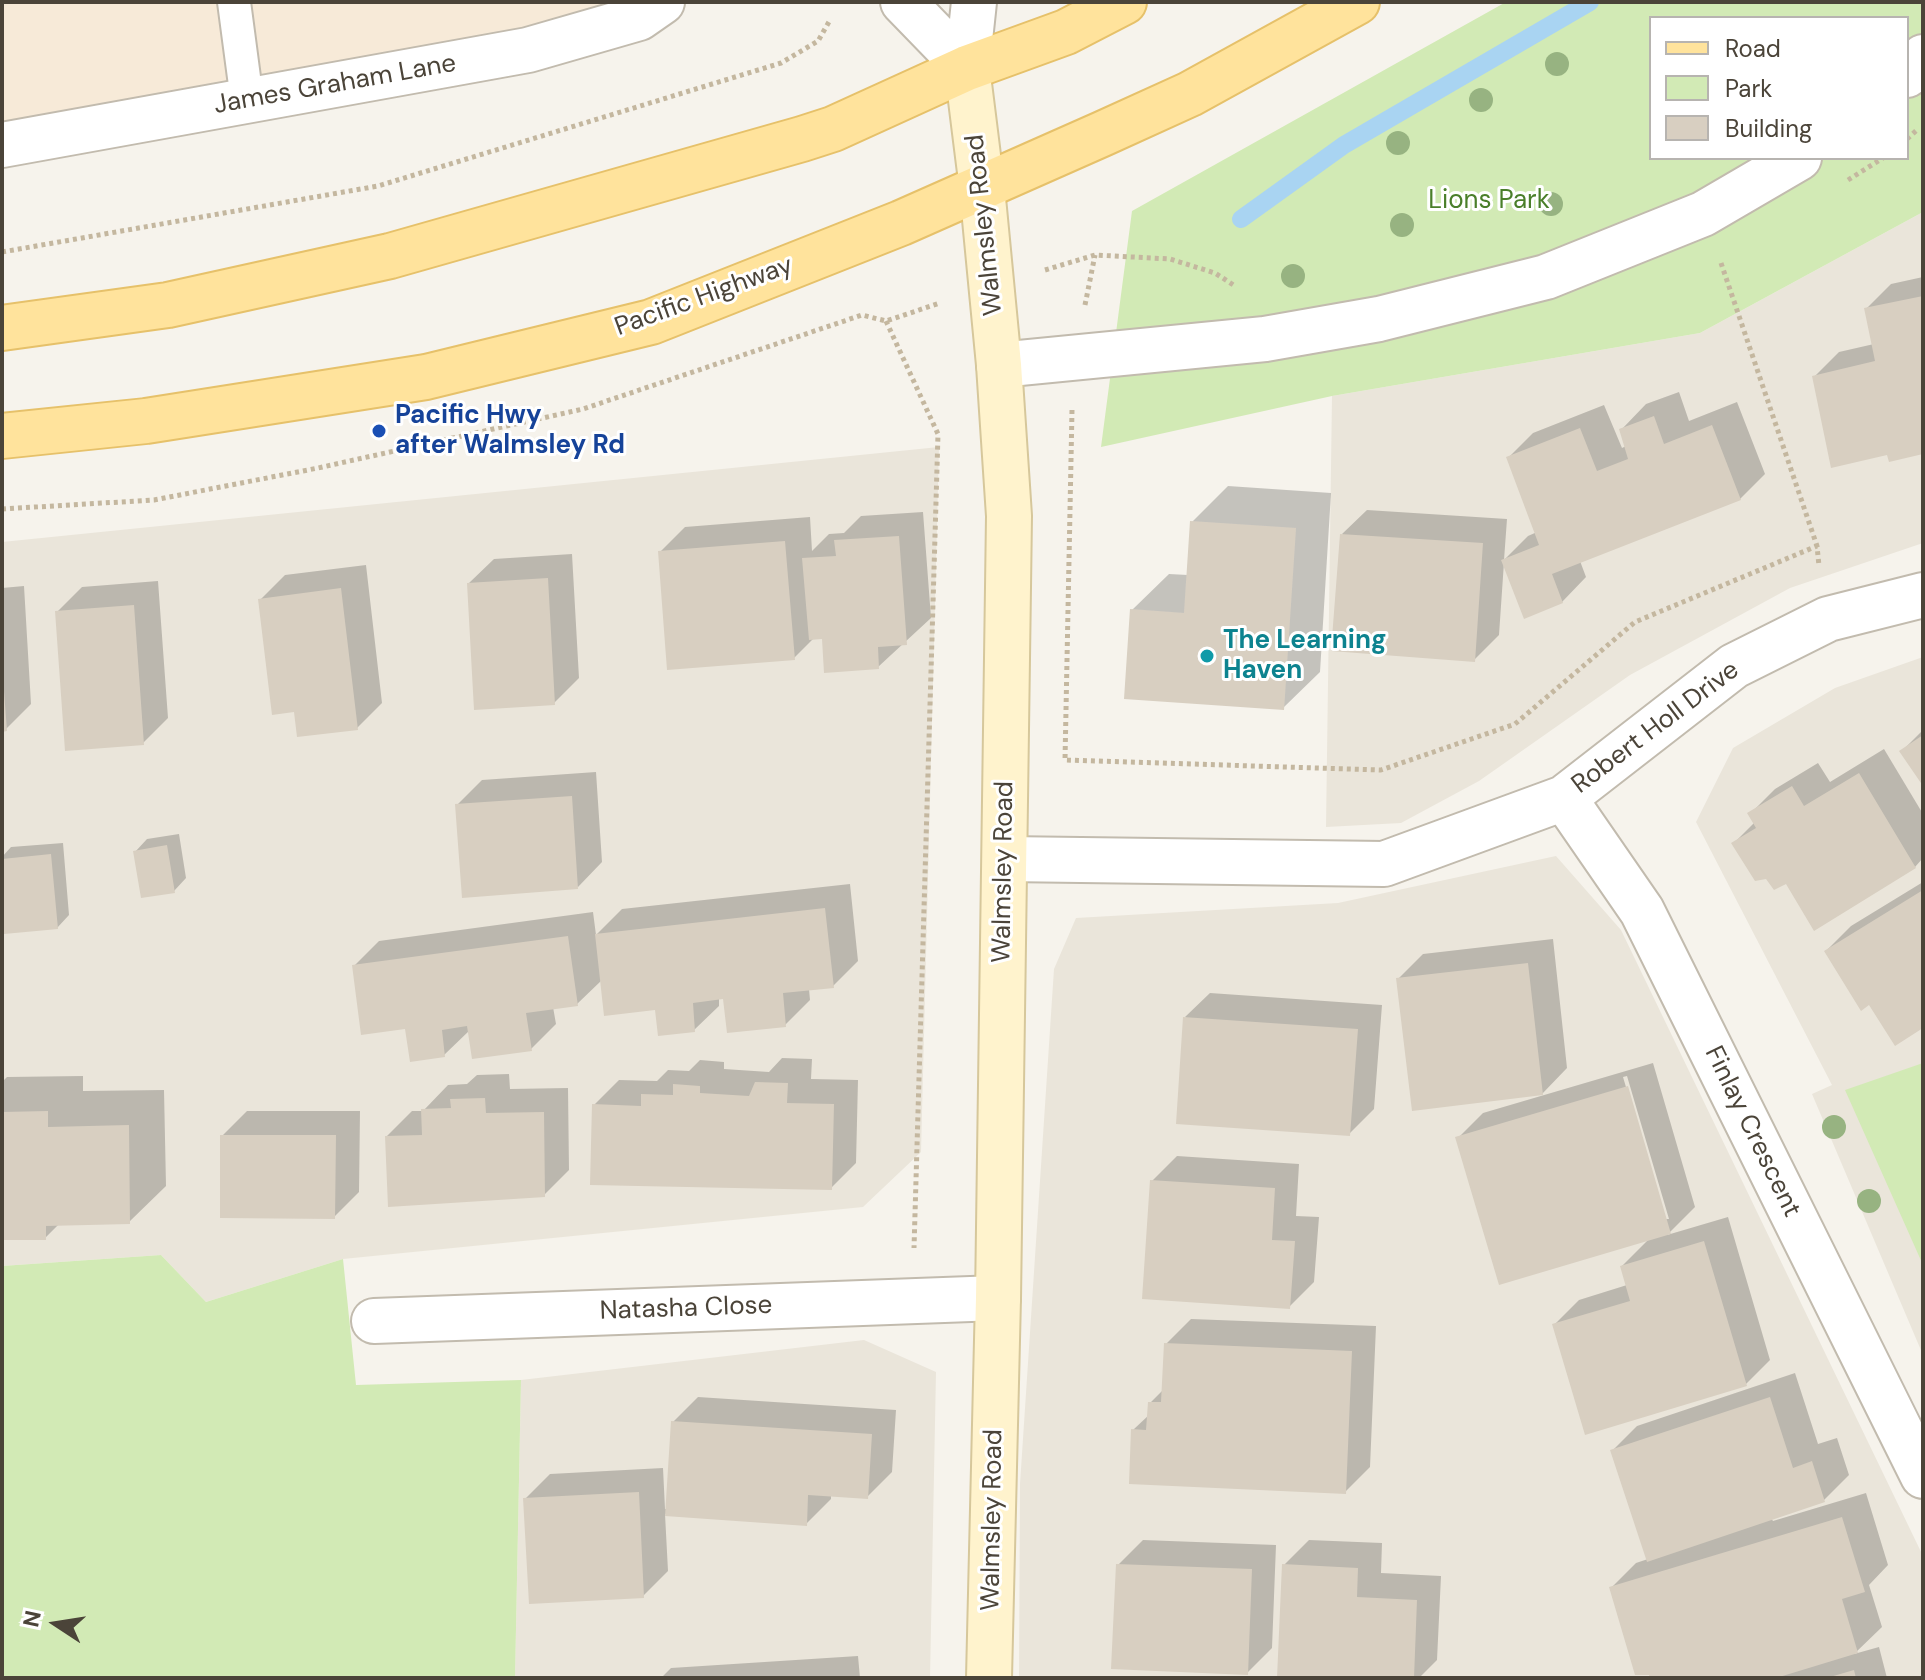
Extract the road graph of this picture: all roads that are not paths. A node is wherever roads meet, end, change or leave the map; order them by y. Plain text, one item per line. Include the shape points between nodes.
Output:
1 (234, 2) edge
2 (662, 2) edge
3 (903, 2) edge
4 (974, 2) edge
5 (1124, 2) edge
6 (1357, 2) edge
7 (1923, 57) edge
8 (967, 68) junction
9 (1909, 73) edge
10 (247, 100) junction
11 (2, 145) edge
12 (1796, 160) edge
13 (982, 188) junction
14 (2, 328) edge
15 (999, 365) junction
16 (2, 436) edge
17 (1923, 595) edge
18 (1564, 798) junction
19 (1005, 859) junction
20 (998, 1298) junction
21 (374, 1321) dead end
22 (1923, 1476) edge
23 (989, 1678) edge

1 - 10 lane
2 - 10 street, James Graham Lane via 639,18 528,50
3 - 8 street
4 - 8 street
5 - 8 main road via 1066,32
6 - 13 main road, Pacific Highway via 1190,94
7 - 9 street
8 - 13 street, Walmsley Road
8 - 14 main road via 833,129 390,256 168,305
10 - 11 street, James Graham Lane
12 - 15 street via 1703,214 1546,277 1379,319 1265,339
13 - 15 street, Walmsley Road
13 - 16 main road, Pacific Highway via 651,322 426,377 146,421
15 - 19 street, Walmsley Road via 1009,516
17 - 18 street, Robert Holl Drive via 1828,619 1734,666
18 - 19 street, Robert Holl Drive via 1384,864
18 - 22 street, Finlay Crescent via 1642,911
19 - 20 street, Walmsley Road
20 - 21 street, Natasha Close
20 - 23 street, Walmsley Road

